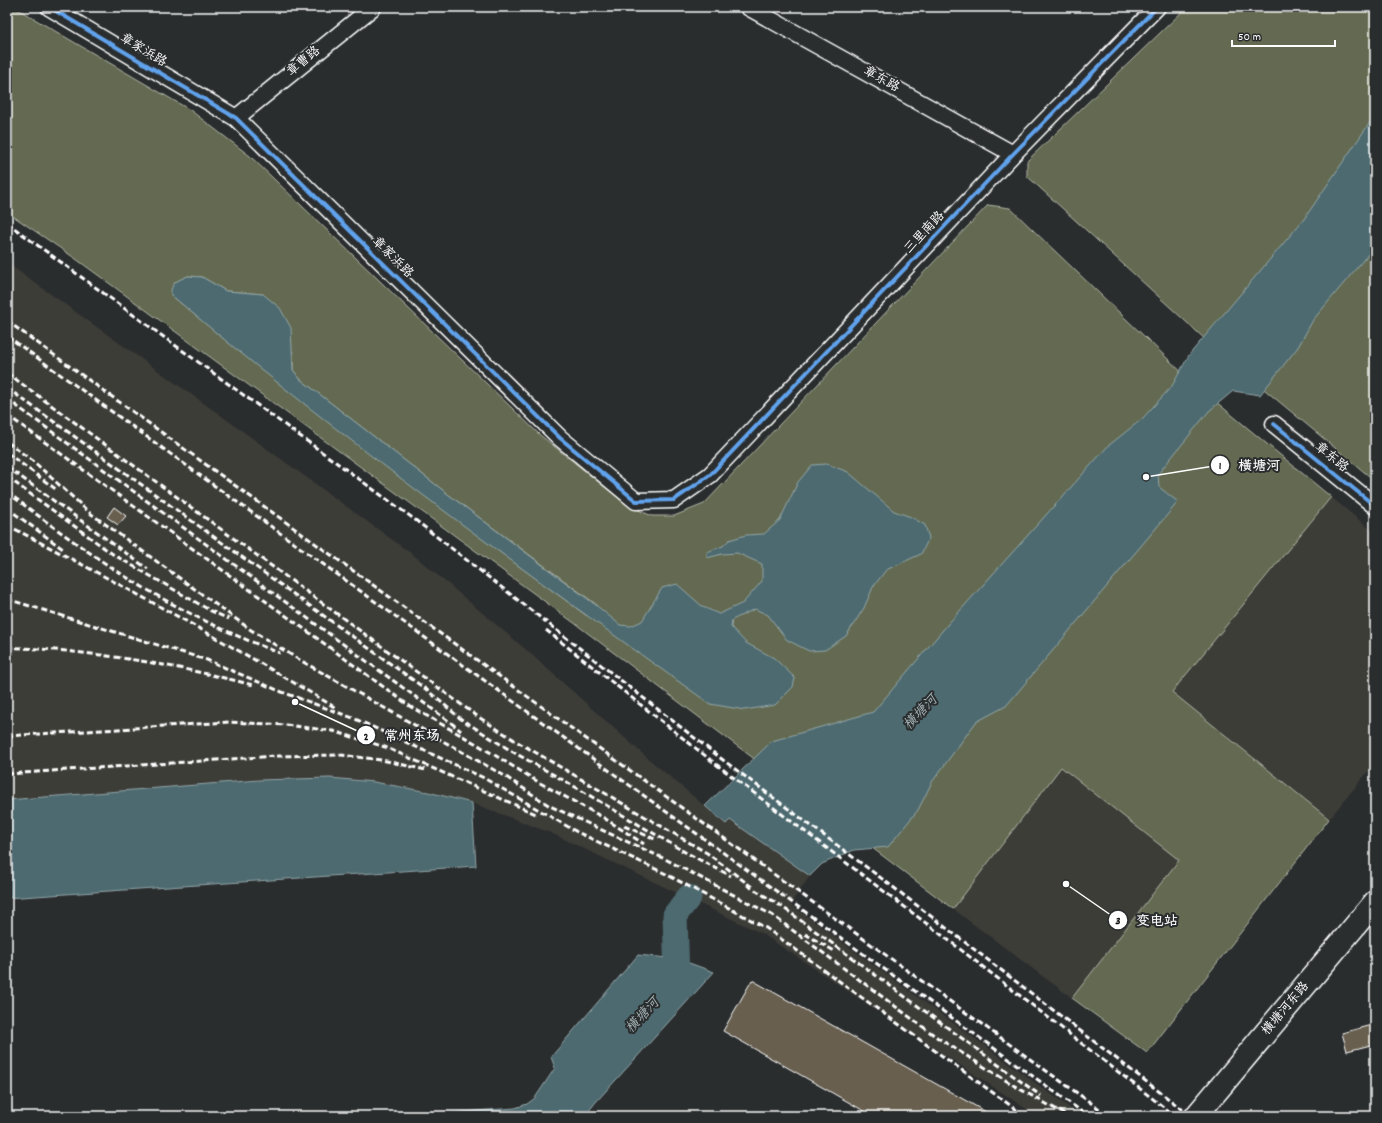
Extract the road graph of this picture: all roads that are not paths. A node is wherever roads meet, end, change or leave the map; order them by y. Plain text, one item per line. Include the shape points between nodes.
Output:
1 (49, 7) edge
2 (373, 7) edge
3 (748, 7) edge
4 (1156, 7) edge
5 (236, 118) junction
6 (1013, 154) junction
7 (1274, 424) dead end
8 (710, 475) joint
9 (1375, 506) edge
10 (1375, 902) edge
11 (1196, 1116) edge

1 - 5 street, 章家浜路
2 - 5 street, 章曹路
3 - 6 street, 章东路
4 - 6 street, 三里南路
5 - 8 street, 章家浜路 via 560,438 636,501 674,500
6 - 8 street, 三里南路
7 - 9 street, 章东路
10 - 11 main road, 横塘河东路

